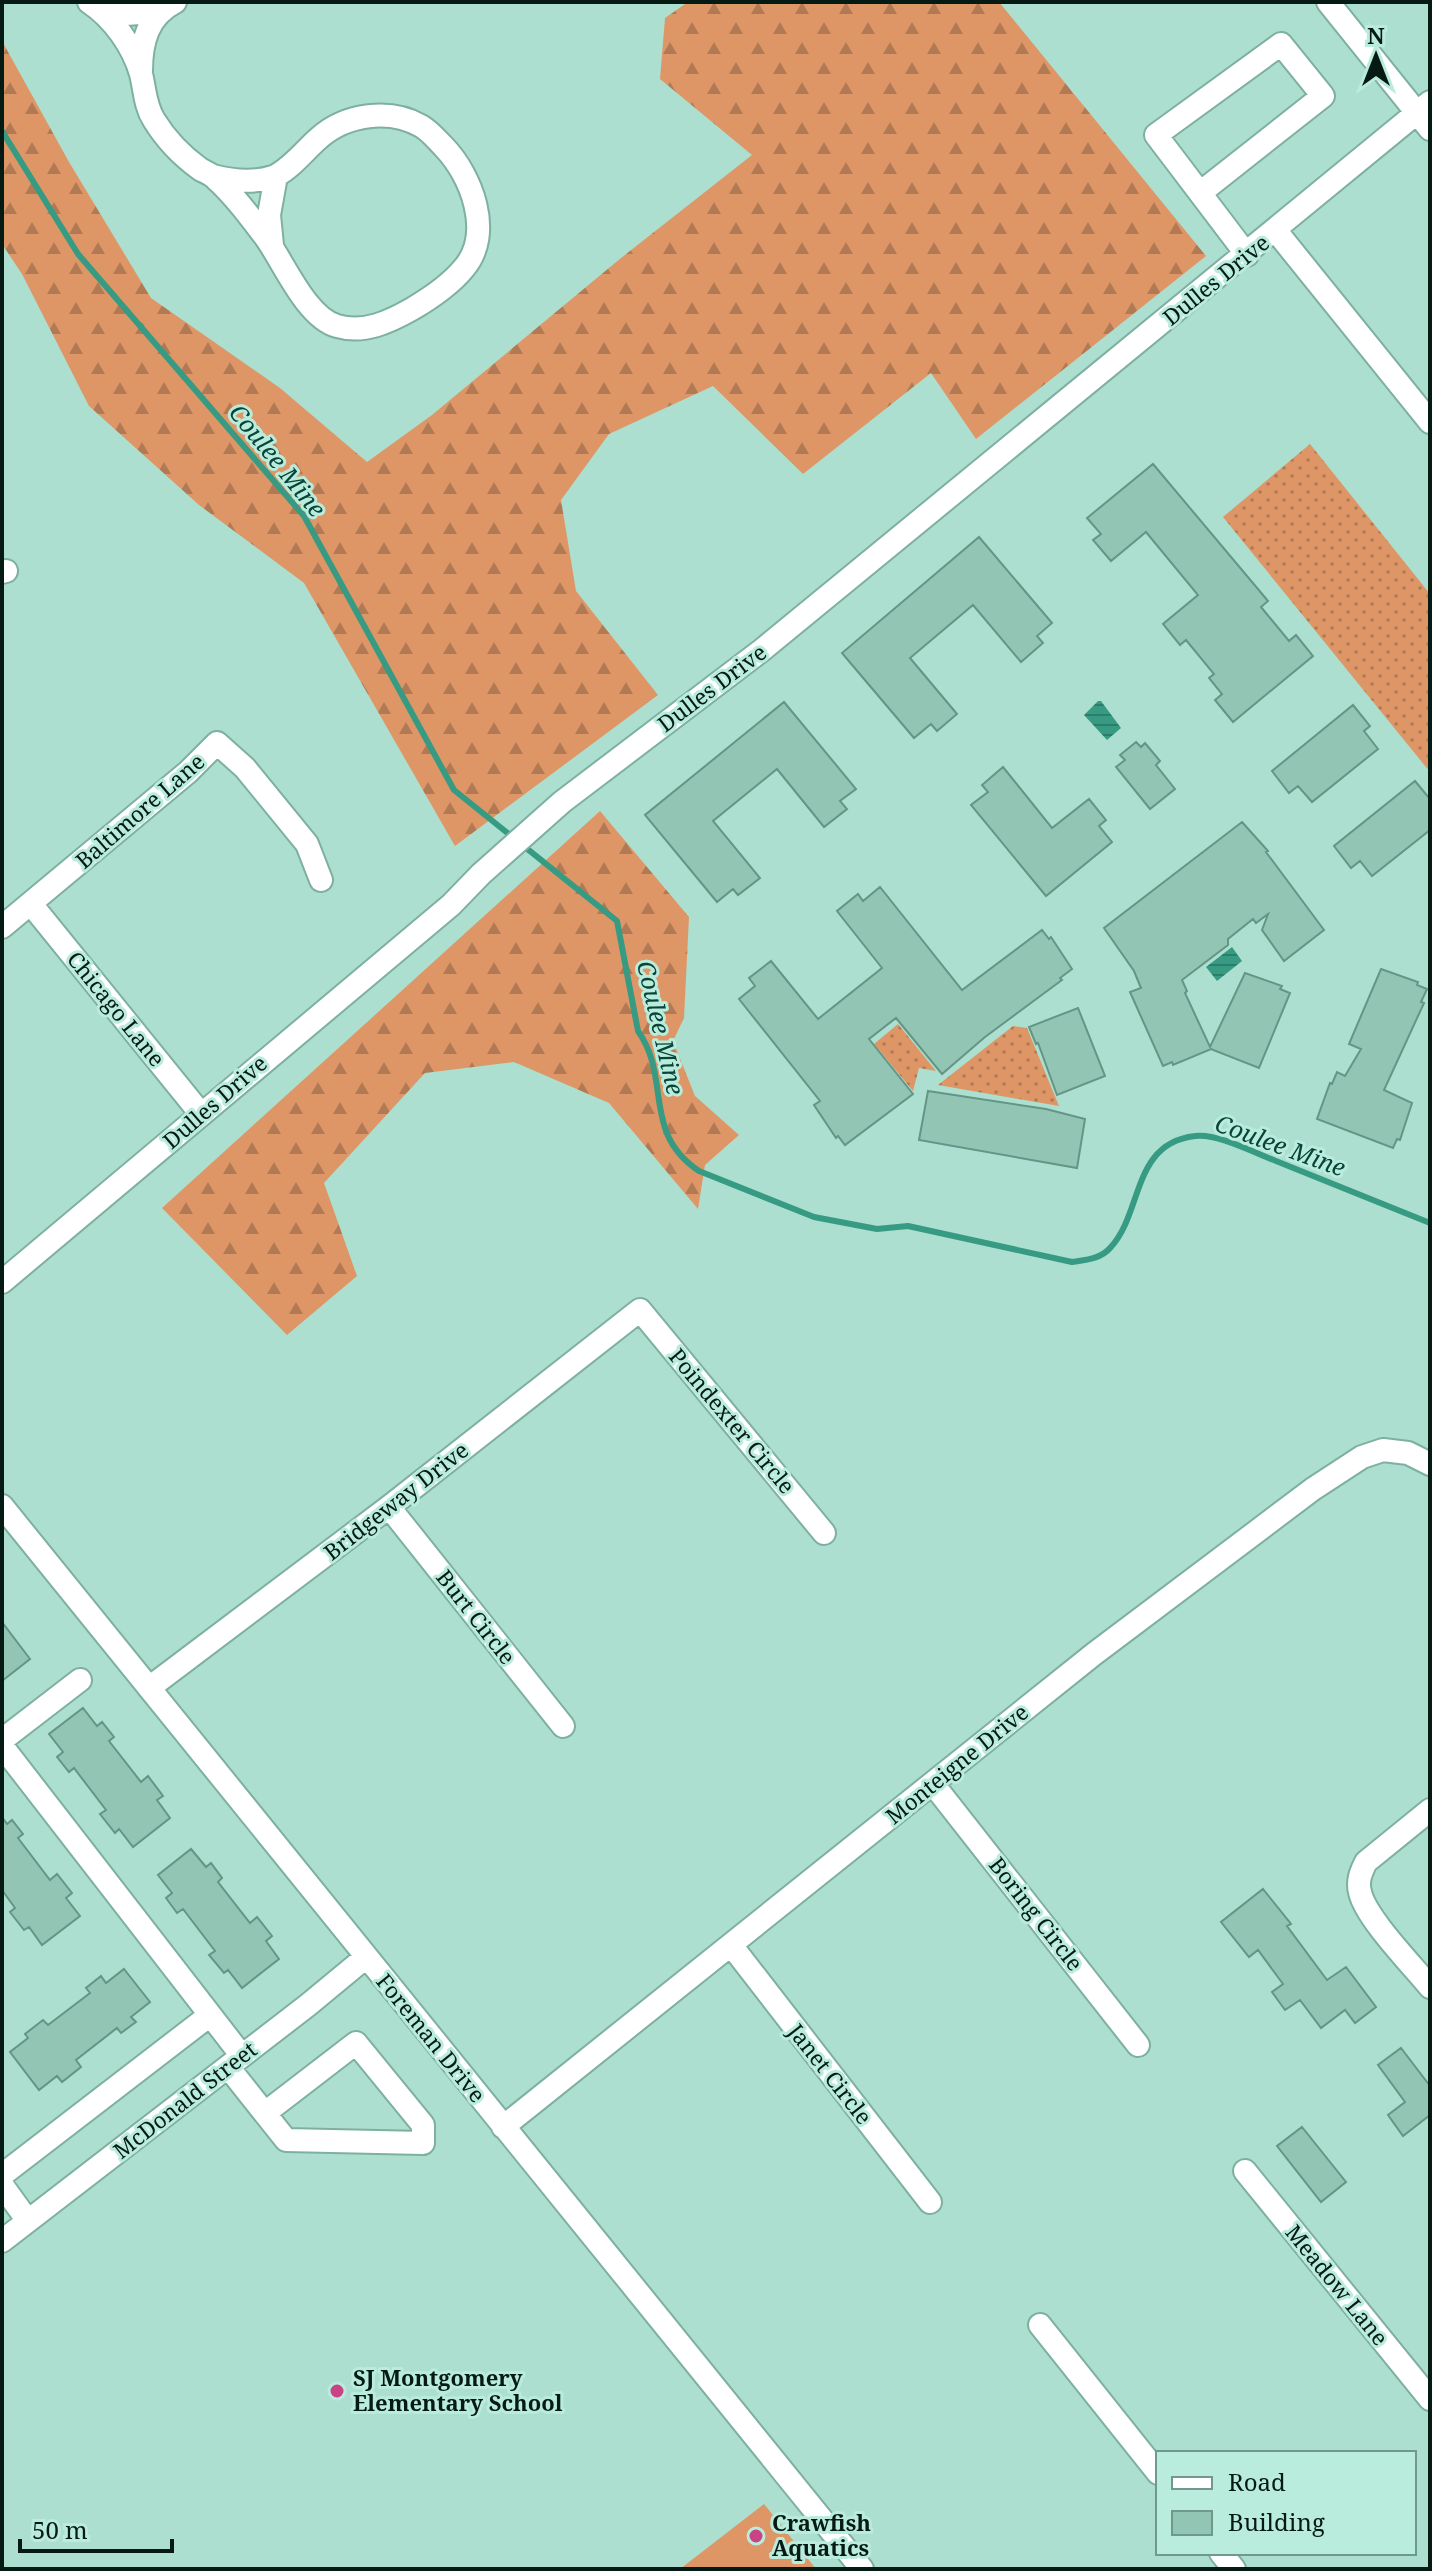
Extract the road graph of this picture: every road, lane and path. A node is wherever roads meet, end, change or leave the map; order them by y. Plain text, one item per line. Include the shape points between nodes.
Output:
1 (1328, 2) edge
2 (95, 6) edge
3 (167, 6) edge
4 (141, 73) junction
5 (1426, 115) edge
6 (213, 176) junction
7 (276, 176) junction
8 (1200, 193) junction
9 (1276, 231) junction
10 (273, 248) junction
11 (1247, 255) junction
12 (1430, 422) edge
13 (321, 880) dead end
14 (31, 904) junction
15 (2, 927) edge
16 (201, 1114) junction
17 (2, 1282) edge
18 (640, 1310) joint
19 (1430, 1464) edge
20 (2, 1506) edge
21 (389, 1507) junction
22 (824, 1533) dead end
23 (80, 1680) dead end
24 (149, 1688) junction
25 (563, 1726) dead end
26 (2, 1743) edge
27 (933, 1784) junction
28 (1430, 1810) edge
29 (731, 1945) junction
30 (366, 1957) junction
31 (1430, 1987) edge
32 (210, 2015) junction
33 (1138, 2045) dead end
34 (235, 2061) junction
35 (265, 2113) junction
36 (503, 2127) junction
37 (1245, 2171) dead end
38 (2, 2175) edge
39 (2, 2185) edge
40 (930, 2202) dead end
41 (28, 2221) junction
42 (2, 2241) edge
43 (1040, 2325) dead end
44 (1430, 2399) edge
45 (1156, 2470) edge
46 (862, 2569) edge

1 - 5 street
2 - 3 street via 137,15
2 - 4 street via 125,40
3 - 4 street via 144,42
4 - 6 street via 156,124 176,148
5 - 9 street, Dulles Drive
6 - 7 street
6 - 10 street
7 - 10 street via 269,215
7 - 10 street via 321,135 343,123 388,116 408,121 433,136 462,171 476,207 477,234 464,269 434,294 397,317 364,328 333,325 318,315
8 - 8 street via 1156,135 1281,44 1323,96
8 - 11 street
9 - 11 street, Dulles Drive
9 - 12 street
11 - 16 street, Dulles Drive via 762,650 562,802 451,905
13 - 14 street, Baltimore Lane via 307,844 245,768 217,743
14 - 15 street, Baltimore Lane
14 - 16 street, Chicago Lane
16 - 17 street, Dulles Drive
18 - 21 street, Bridgeway Drive
18 - 22 street, Poindexter Circle
19 - 27 street, Monteigne Drive via 1408,1453 1383,1450 1338,1471 1094,1654
20 - 24 street, Foreman Drive
21 - 24 street, Bridgeway Drive
21 - 25 street, Burt Circle
23 - 26 street
24 - 30 street, Foreman Drive
26 - 32 street
27 - 29 street, Monteigne Drive
27 - 33 street, Boring Circle
28 - 31 street via 1366,1862 1359,1886 1365,1906
29 - 36 street, Monteigne Drive
29 - 40 street, Janet Circle
30 - 34 street, McDonald Street
30 - 36 street, Foreman Drive
32 - 34 street
32 - 38 street
34 - 35 street
34 - 41 street, McDonald Street
35 - 35 street via 286,2140 423,2143 423,2125 356,2043
36 - 46 street, Foreman Drive
37 - 44 street, Meadow Lane
39 - 41 street
41 - 42 street, McDonald Street
43 - 45 street

